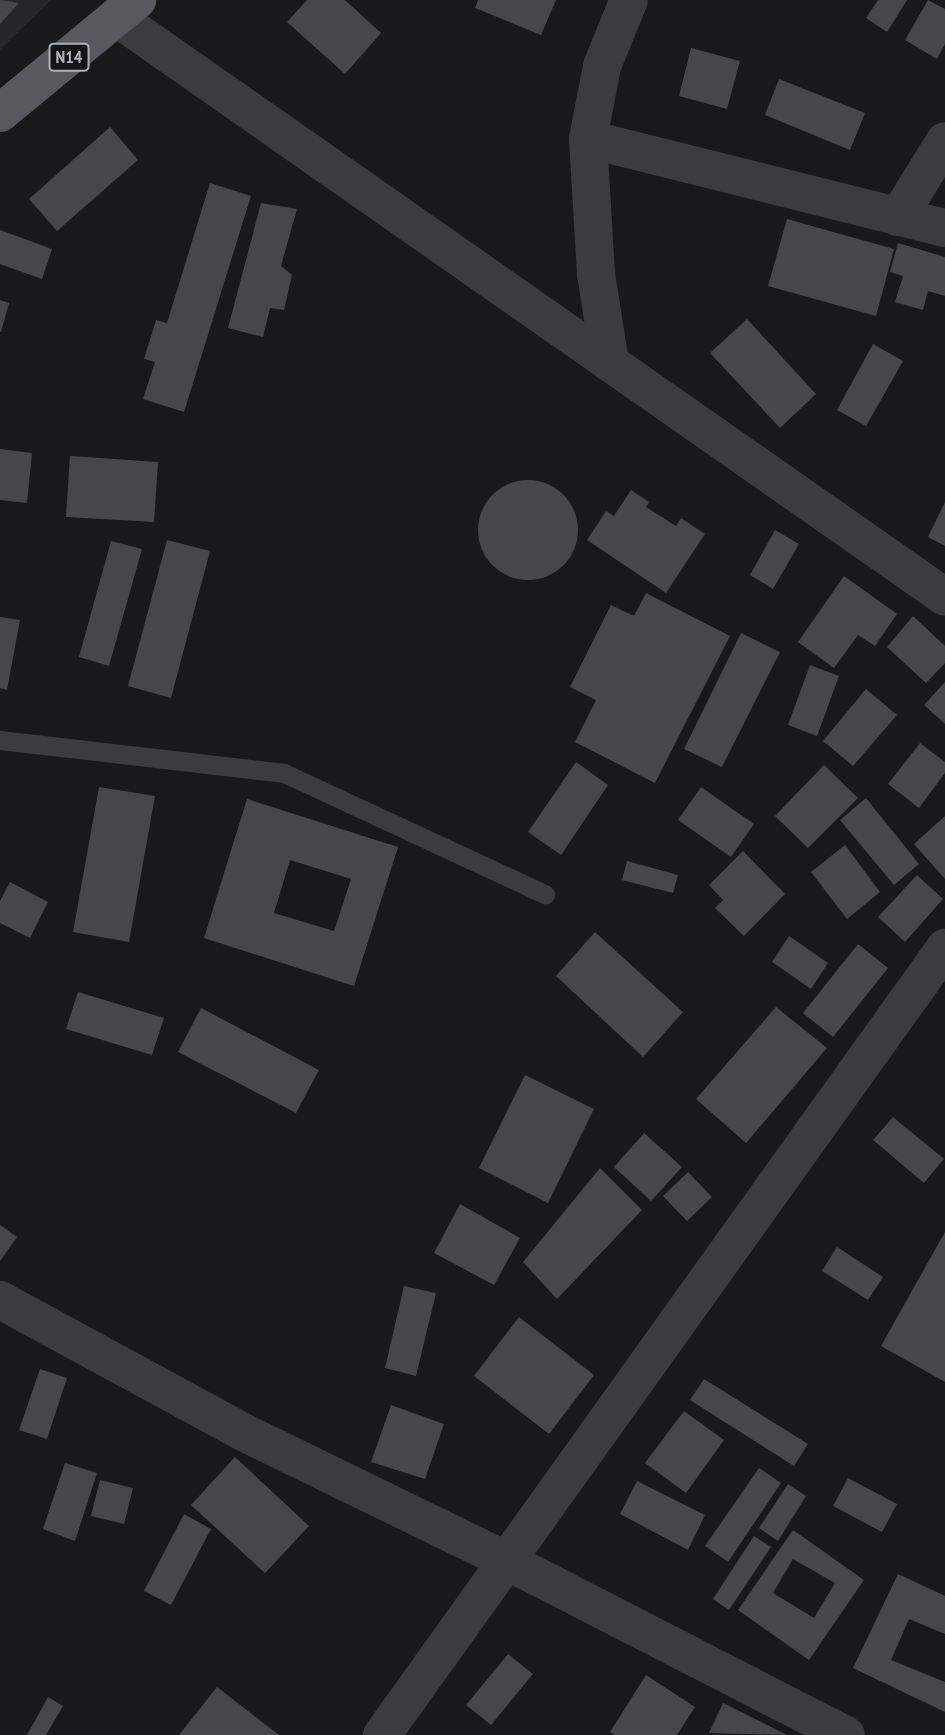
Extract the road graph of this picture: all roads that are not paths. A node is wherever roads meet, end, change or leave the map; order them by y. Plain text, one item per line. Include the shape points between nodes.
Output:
1 (629, 0) edge
2 (127, 9) edge
3 (0, 113) edge
4 (589, 139) junction
5 (945, 141) edge
6 (898, 217) junction
7 (945, 229) edge
8 (610, 363) junction
9 (945, 597) edge
10 (0, 740) edge
11 (545, 894) dead end
12 (945, 948) edge
13 (0, 1300) edge
14 (507, 1561) junction
15 (382, 1735) edge
16 (846, 1735) edge

1 - 4 street via 603,66
2 - 3 main road, N14
2 - 8 street
4 - 6 street
4 - 8 street via 596,274
5 - 6 street
6 - 7 street
8 - 9 street
10 - 11 lane via 284,773
12 - 14 street
13 - 14 street via 245,1433
14 - 15 street
14 - 16 street

